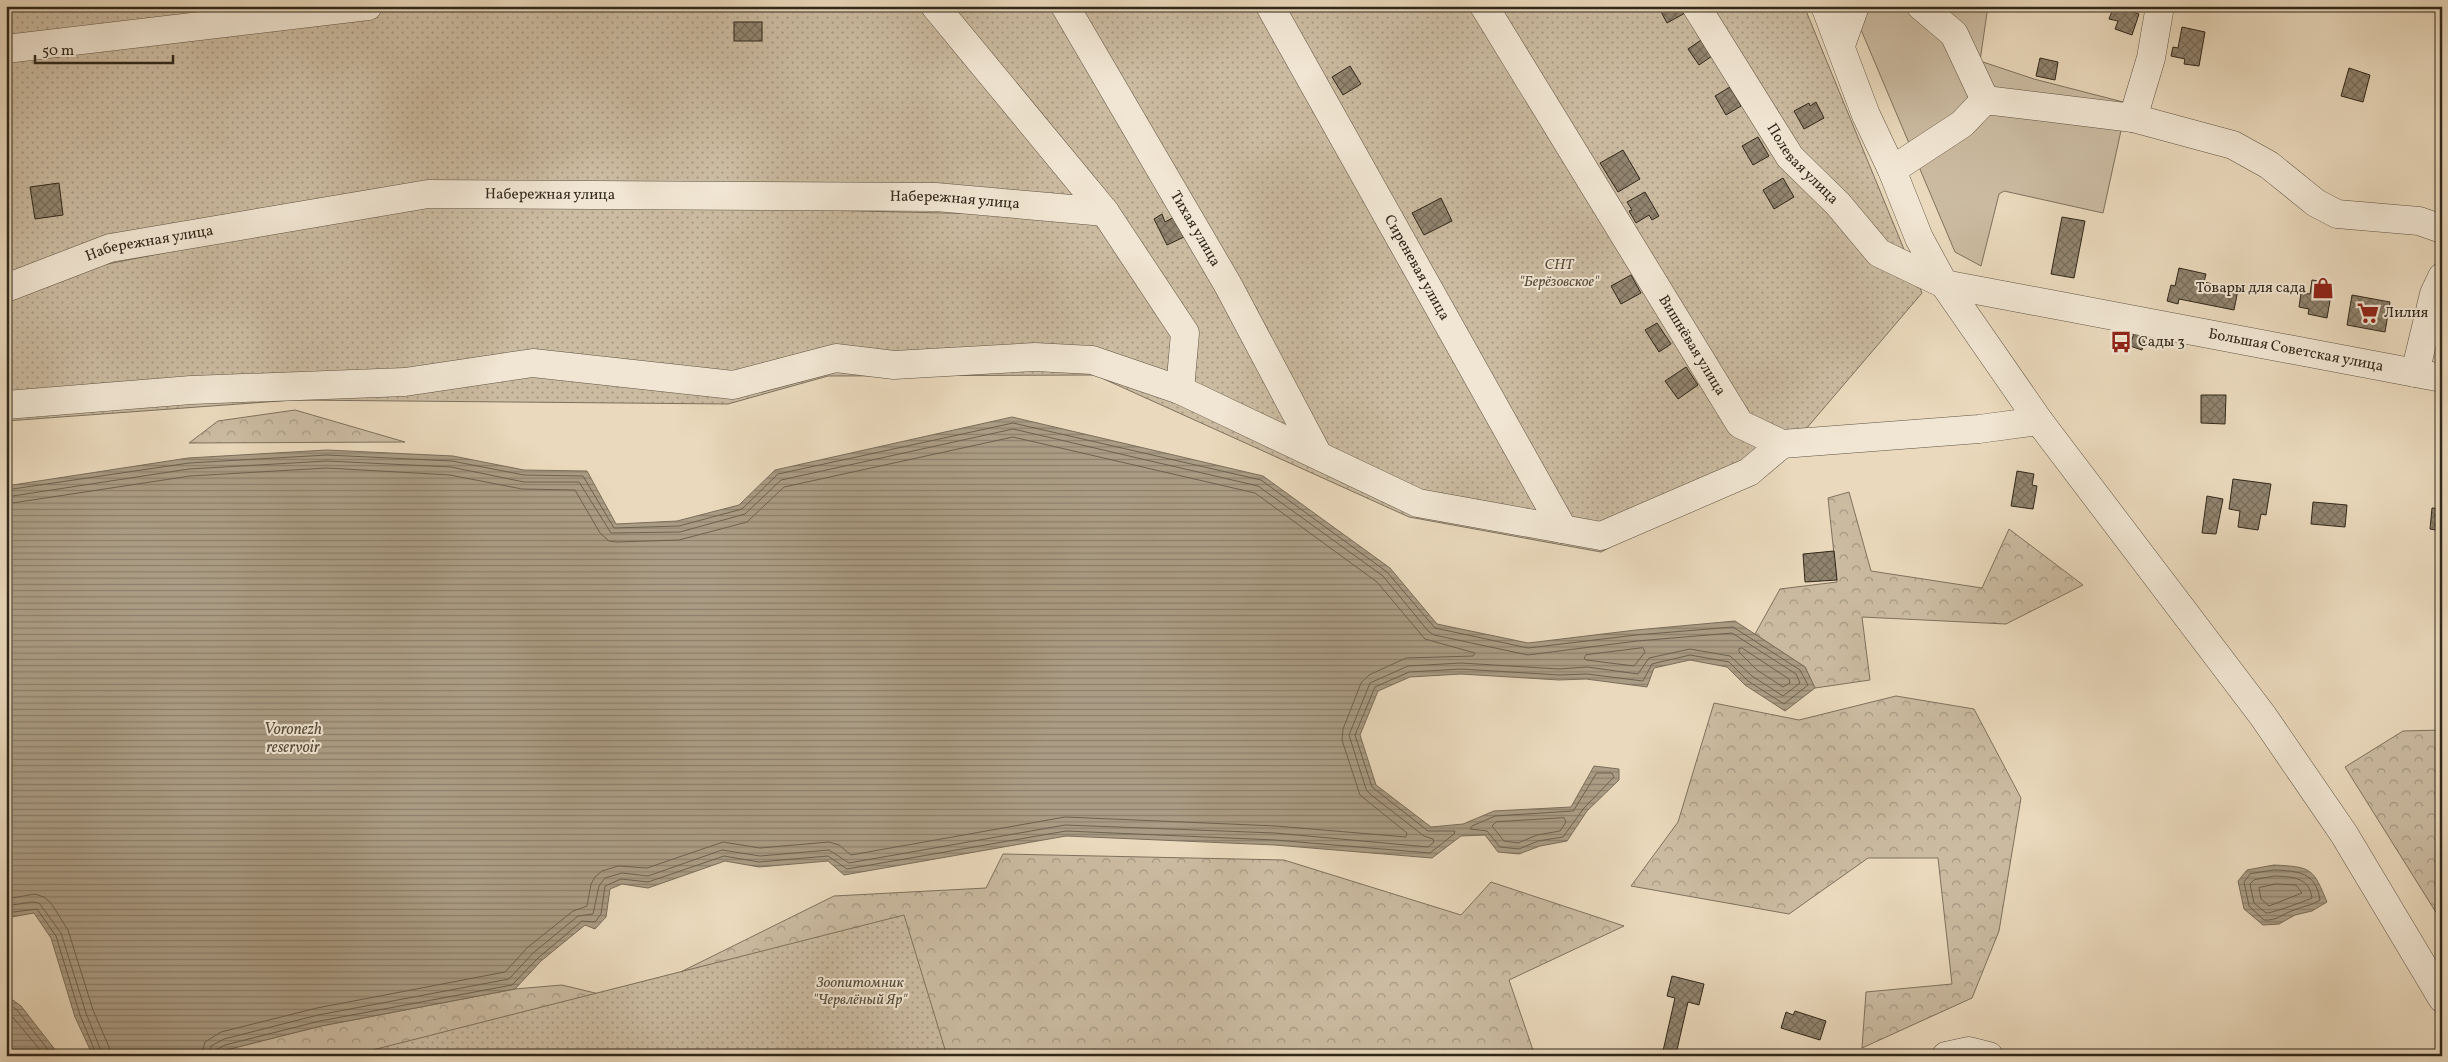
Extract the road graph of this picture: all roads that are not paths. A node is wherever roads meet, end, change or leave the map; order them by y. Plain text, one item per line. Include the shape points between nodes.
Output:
1 (368, 6) edge
2 (935, 6) edge
3 (1065, 6) edge
4 (1270, 6) edge
5 (1484, 6) edge
6 (1696, 6) edge
7 (1825, 6) edge
8 (1855, 6) edge
9 (1921, 6) edge
10 (2160, 6) edge
11 (1841, 45) junction
12 (6, 49) edge
13 (1985, 100) junction
14 (2133, 118) junction
15 (1892, 170) junction
16 (1105, 212) junction
17 (2442, 229) edge
18 (2442, 277) edge
19 (1944, 284) junction
20 (6, 288) edge
21 (2415, 373) junction
22 (2442, 378) edge
23 (1180, 390) junction
24 (6, 405) edge
25 (2039, 421) junction
26 (1782, 444) junction
27 (1317, 454) junction
28 (1563, 529) junction
29 (2442, 998) edge
30 (1946, 1056) edge
31 (1989, 1056) edge

1 - 12 street
2 - 16 street
3 - 27 street, Тихая улица via 1228,285
4 - 28 street, Сиреневая улица
5 - 26 street, Вишнёвая улица via 1740,424
6 - 19 street, Полевая улица via 1790,157 1838,204 1879,254
7 - 11 street
8 - 11 street
9 - 13 street via 1954,34
10 - 14 street via 2151,58
11 - 15 street via 1866,115
13 - 14 street
13 - 15 street via 1962,124
14 - 17 street via 2233,146 2269,165 2316,203 2338,214 2419,221
15 - 19 street via 1919,238
16 - 20 street, Набережная улица via 936,197 428,194 110,248
16 - 23 street via 1185,333
18 - 21 street via 2434,294
19 - 21 street, Большая Советская улица
19 - 25 street
21 - 22 street, Большая Советская улица
23 - 24 street via 1092,360 1035,357 894,365 836,358 733,385 533,363 405,382 191,390
23 - 27 street
25 - 26 street, Вишнёвая улица via 1979,429
25 - 29 street via 2263,716 2344,834
26 - 28 street via 1750,472 1601,536
27 - 28 street via 1418,503
30 - 31 street via 1969,1051

